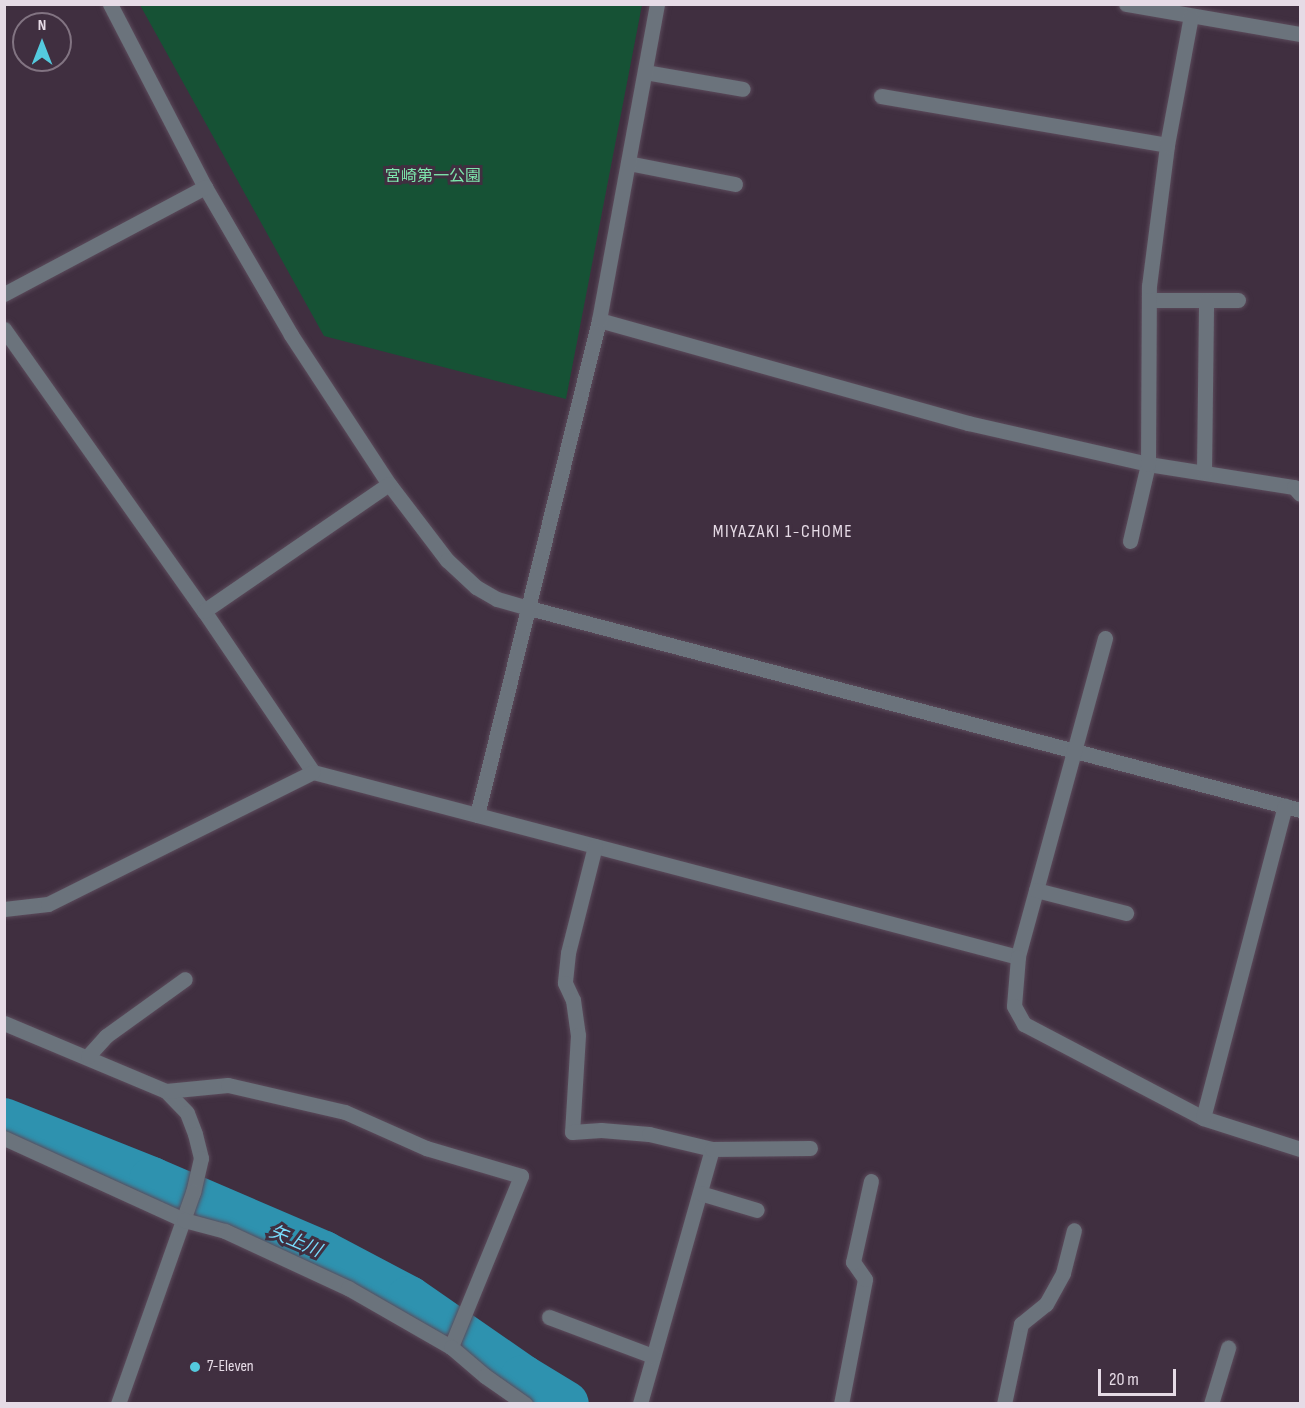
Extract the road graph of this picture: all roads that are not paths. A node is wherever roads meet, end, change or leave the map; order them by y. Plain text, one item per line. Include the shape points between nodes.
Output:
1 (110, 4) edge
2 (657, 4) edge
3 (1126, 4) edge
4 (1191, 16) junction
5 (1300, 34) edge
6 (645, 72) junction
7 (743, 89) dead end
8 (881, 96) dead end
9 (1167, 145) junction
10 (628, 164) junction
11 (735, 184) dead end
12 (206, 187) junction
13 (4, 294) edge
14 (1149, 300) junction
15 (1206, 300) junction
16 (1238, 300) dead end
17 (599, 320) junction
18 (4, 329) edge
19 (1148, 464) junction
20 (1204, 472) junction
21 (388, 484) junction
22 (1298, 489) edge
23 (1130, 541) dead end
24 (529, 608) junction
25 (204, 611) junction
26 (1105, 638) dead end
27 (1072, 752) junction
28 (313, 772) junction
29 (1285, 806) junction
30 (1300, 810) edge
31 (477, 815) junction
32 (595, 846) junction
33 (1036, 891) junction
34 (4, 909) edge
35 (1126, 913) dead end
36 (1018, 957) junction
37 (185, 980) dead end
38 (4, 1023) edge
39 (88, 1056) junction
40 (166, 1091) junction
41 (1203, 1118) junction
42 (4, 1138) edge
43 (810, 1148) dead end
44 (712, 1149) junction
45 (1300, 1149) edge
46 (871, 1180) dead end
47 (700, 1193) junction
48 (757, 1210) dead end
49 (185, 1217) junction
50 (1074, 1230) dead end
51 (549, 1317) dead end
52 (451, 1347) junction
53 (1228, 1348) dead end
54 (653, 1356) junction
55 (118, 1404) edge
56 (525, 1404) edge
57 (640, 1404) edge
58 (841, 1404) edge
59 (1004, 1404) edge
60 (1211, 1404) edge

1 - 12 street
2 - 6 street
3 - 4 street
4 - 5 street
4 - 9 street
6 - 7 street
6 - 10 street
8 - 9 street
9 - 14 street
10 - 11 street
10 - 17 street
12 - 13 street
12 - 21 street via 291,335
14 - 15 street
14 - 19 street
15 - 16 street
15 - 20 street
17 - 19 street via 968,423
17 - 24 street
18 - 25 street
19 - 20 street
19 - 23 street
20 - 22 street
21 - 24 street via 447,560 476,587 497,599
21 - 25 street
24 - 27 street
24 - 31 street
25 - 28 street
26 - 27 street
27 - 29 street
27 - 33 street
28 - 31 street
28 - 34 street via 48,904
29 - 30 street
29 - 41 street
31 - 32 street
32 - 36 street
32 - 44 street via 568,953 565,983 573,1000 578,1035 572,1132 649,1134
33 - 35 street
33 - 36 street
36 - 41 street via 1014,1006 1024,1024
37 - 39 street via 106,1036
38 - 39 street
39 - 40 street
40 - 49 street via 187,1113 201,1158
40 - 52 street via 228,1085 345,1112 426,1148 521,1176
41 - 45 street
42 - 49 street
43 - 44 street
44 - 47 street
46 - 58 street via 853,1262 865,1279
47 - 48 street
47 - 54 street
49 - 52 street via 225,1231 348,1288
49 - 55 street
50 - 59 street via 1063,1273 1046,1304 1021,1324
51 - 54 street
52 - 56 street
53 - 60 street
54 - 57 street

